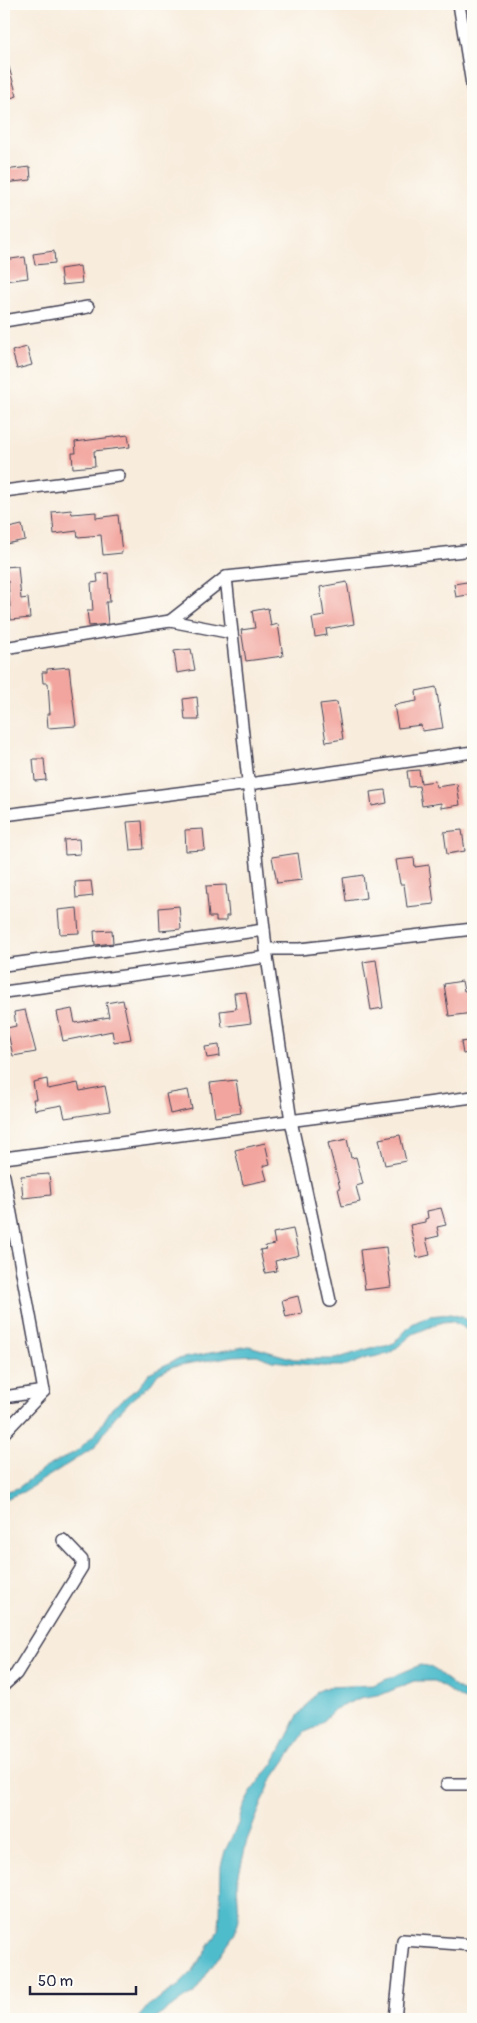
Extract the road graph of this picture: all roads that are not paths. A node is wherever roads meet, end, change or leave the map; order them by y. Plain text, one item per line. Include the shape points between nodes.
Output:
1 (458, 4) edge
2 (472, 73) edge
3 (473, 91) edge
4 (88, 307) dead end
5 (4, 322) edge
6 (119, 476) dead end
7 (4, 491) edge
8 (473, 550) edge
9 (226, 577) junction
10 (170, 621) junction
11 (232, 633) junction
12 (4, 648) edge
13 (473, 752) edge
14 (250, 784) junction
15 (4, 815) edge
16 (473, 929) edge
17 (264, 930) junction
18 (267, 953) junction
19 (4, 965) edge
20 (4, 992) edge
21 (473, 1097) edge
22 (291, 1121) junction
23 (4, 1158) edge
24 (4, 1176) edge
25 (330, 1301) dead end
26 (44, 1391) junction
27 (4, 1397) edge
28 (4, 1433) edge
29 (63, 1540) dead end
30 (4, 1685) edge
31 (447, 1784) dead end
32 (473, 1784) edge
33 (473, 1945) edge
34 (395, 2019) edge

1 - 2 street
2 - 3 street
4 - 5 street
6 - 7 street
8 - 9 street
9 - 10 street
9 - 11 street
10 - 11 street
10 - 12 street
11 - 14 street
13 - 14 street
14 - 15 street
14 - 17 street
16 - 18 street
17 - 18 street
17 - 19 street
18 - 20 street
18 - 22 street
21 - 22 street
22 - 23 street
22 - 25 street
24 - 26 street
26 - 27 street
26 - 28 street
29 - 30 street via 82,1560 82,1567 16,1674
31 - 32 street
33 - 34 street via 403,1940

